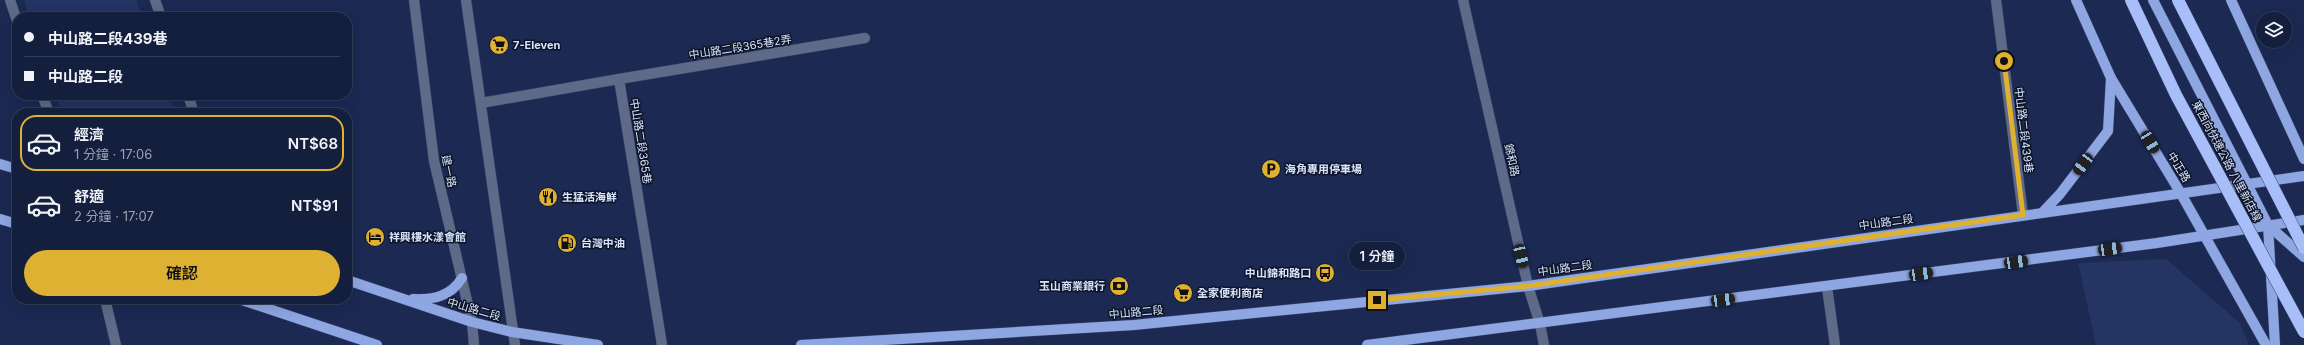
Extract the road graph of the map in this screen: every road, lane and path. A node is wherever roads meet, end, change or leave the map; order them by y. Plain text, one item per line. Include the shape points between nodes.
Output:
1 (10, 0) edge
2 (155, 0) edge
3 (414, 0) edge
4 (466, 0) edge
5 (1463, 0) edge
6 (1996, 0) edge
7 (2076, 0) edge
8 (2131, 0) edge
9 (2154, 0) edge
10 (2178, 0) edge
11 (2231, 0) edge
12 (14, 12) edge
13 (159, 12) edge
14 (865, 38) dead end
15 (2111, 78) junction
16 (619, 79) junction
17 (481, 103) junction
18 (2304, 159) edge
19 (0, 164) edge
20 (12, 168) edge
21 (2304, 176) edge
22 (2247, 184) junction
23 (2180, 192) junction
24 (2043, 212) junction
25 (2023, 215) junction
26 (0, 219) edge
27 (2304, 220) edge
28 (12, 223) edge
29 (2268, 225) junction
30 (2202, 235) junction
31 (2304, 248) edge
32 (2304, 257) edge
33 (462, 278) junction
34 (352, 282) edge
35 (1528, 286) junction
36 (1827, 287) junction
37 (399, 298) junction
38 (107, 304) edge
39 (254, 304) edge
40 (472, 322) junction
41 (1540, 324) junction
42 (512, 332) junction
43 (2304, 332) edge
44 (1436, 341) edge
45 (116, 345) edge
46 (377, 345) edge
47 (474, 345) edge
48 (515, 345) edge
49 (598, 345) edge
50 (662, 345) edge
51 (801, 345) edge
52 (1367, 345) edge
53 (1544, 345) edge
54 (1835, 345) edge
55 (2266, 345) edge
56 (2275, 345) edge

1 - 12 street
2 - 13 street
3 - 33 street, 建一路 via 434,161
4 - 17 street
5 - 35 street, 錦和路
6 - 25 street, 中山路二段439巷
7 - 15 main road, 中正路
8 - 43 highway, 東西向快速公路 八里新店線, bridge via 2176,95
9 - 22 main road
10 - 31 highway, bridge
11 - 18 main road
14 - 16 street, 中山路二段365巷2弄
15 - 23 main road, 中正路
15 - 24 main road via 2108,131
16 - 17 street
16 - 50 street, 中山路二段365巷
17 - 42 street
19 - 20 main road
21 - 22 main road, 中山路二段
22 - 23 main road, 中山路二段
22 - 29 main road
23 - 24 main road, 中山路二段
23 - 30 main road, 中正路
24 - 25 main road, 中山路二段
25 - 35 main road, 中山路二段
26 - 28 main road
27 - 29 main road
29 - 30 main road
29 - 32 main road
29 - 56 main road
30 - 36 main road
30 - 55 main road, 中正路
33 - 37 main road via 450,293 435,298
33 - 40 street, 建一路
34 - 37 main road, 中山路二段
35 - 41 street, 錦和路
35 - 51 main road, 中山路二段 via 1134,325
36 - 41 main road
36 - 54 street
37 - 40 main road, 中山路二段
38 - 45 street
39 - 46 main road
40 - 42 main road, 中山路二段
40 - 47 street, 建一路
41 - 44 main road
41 - 53 street, 錦和路
42 - 48 street
42 - 49 main road, 中山路二段
44 - 52 main road

